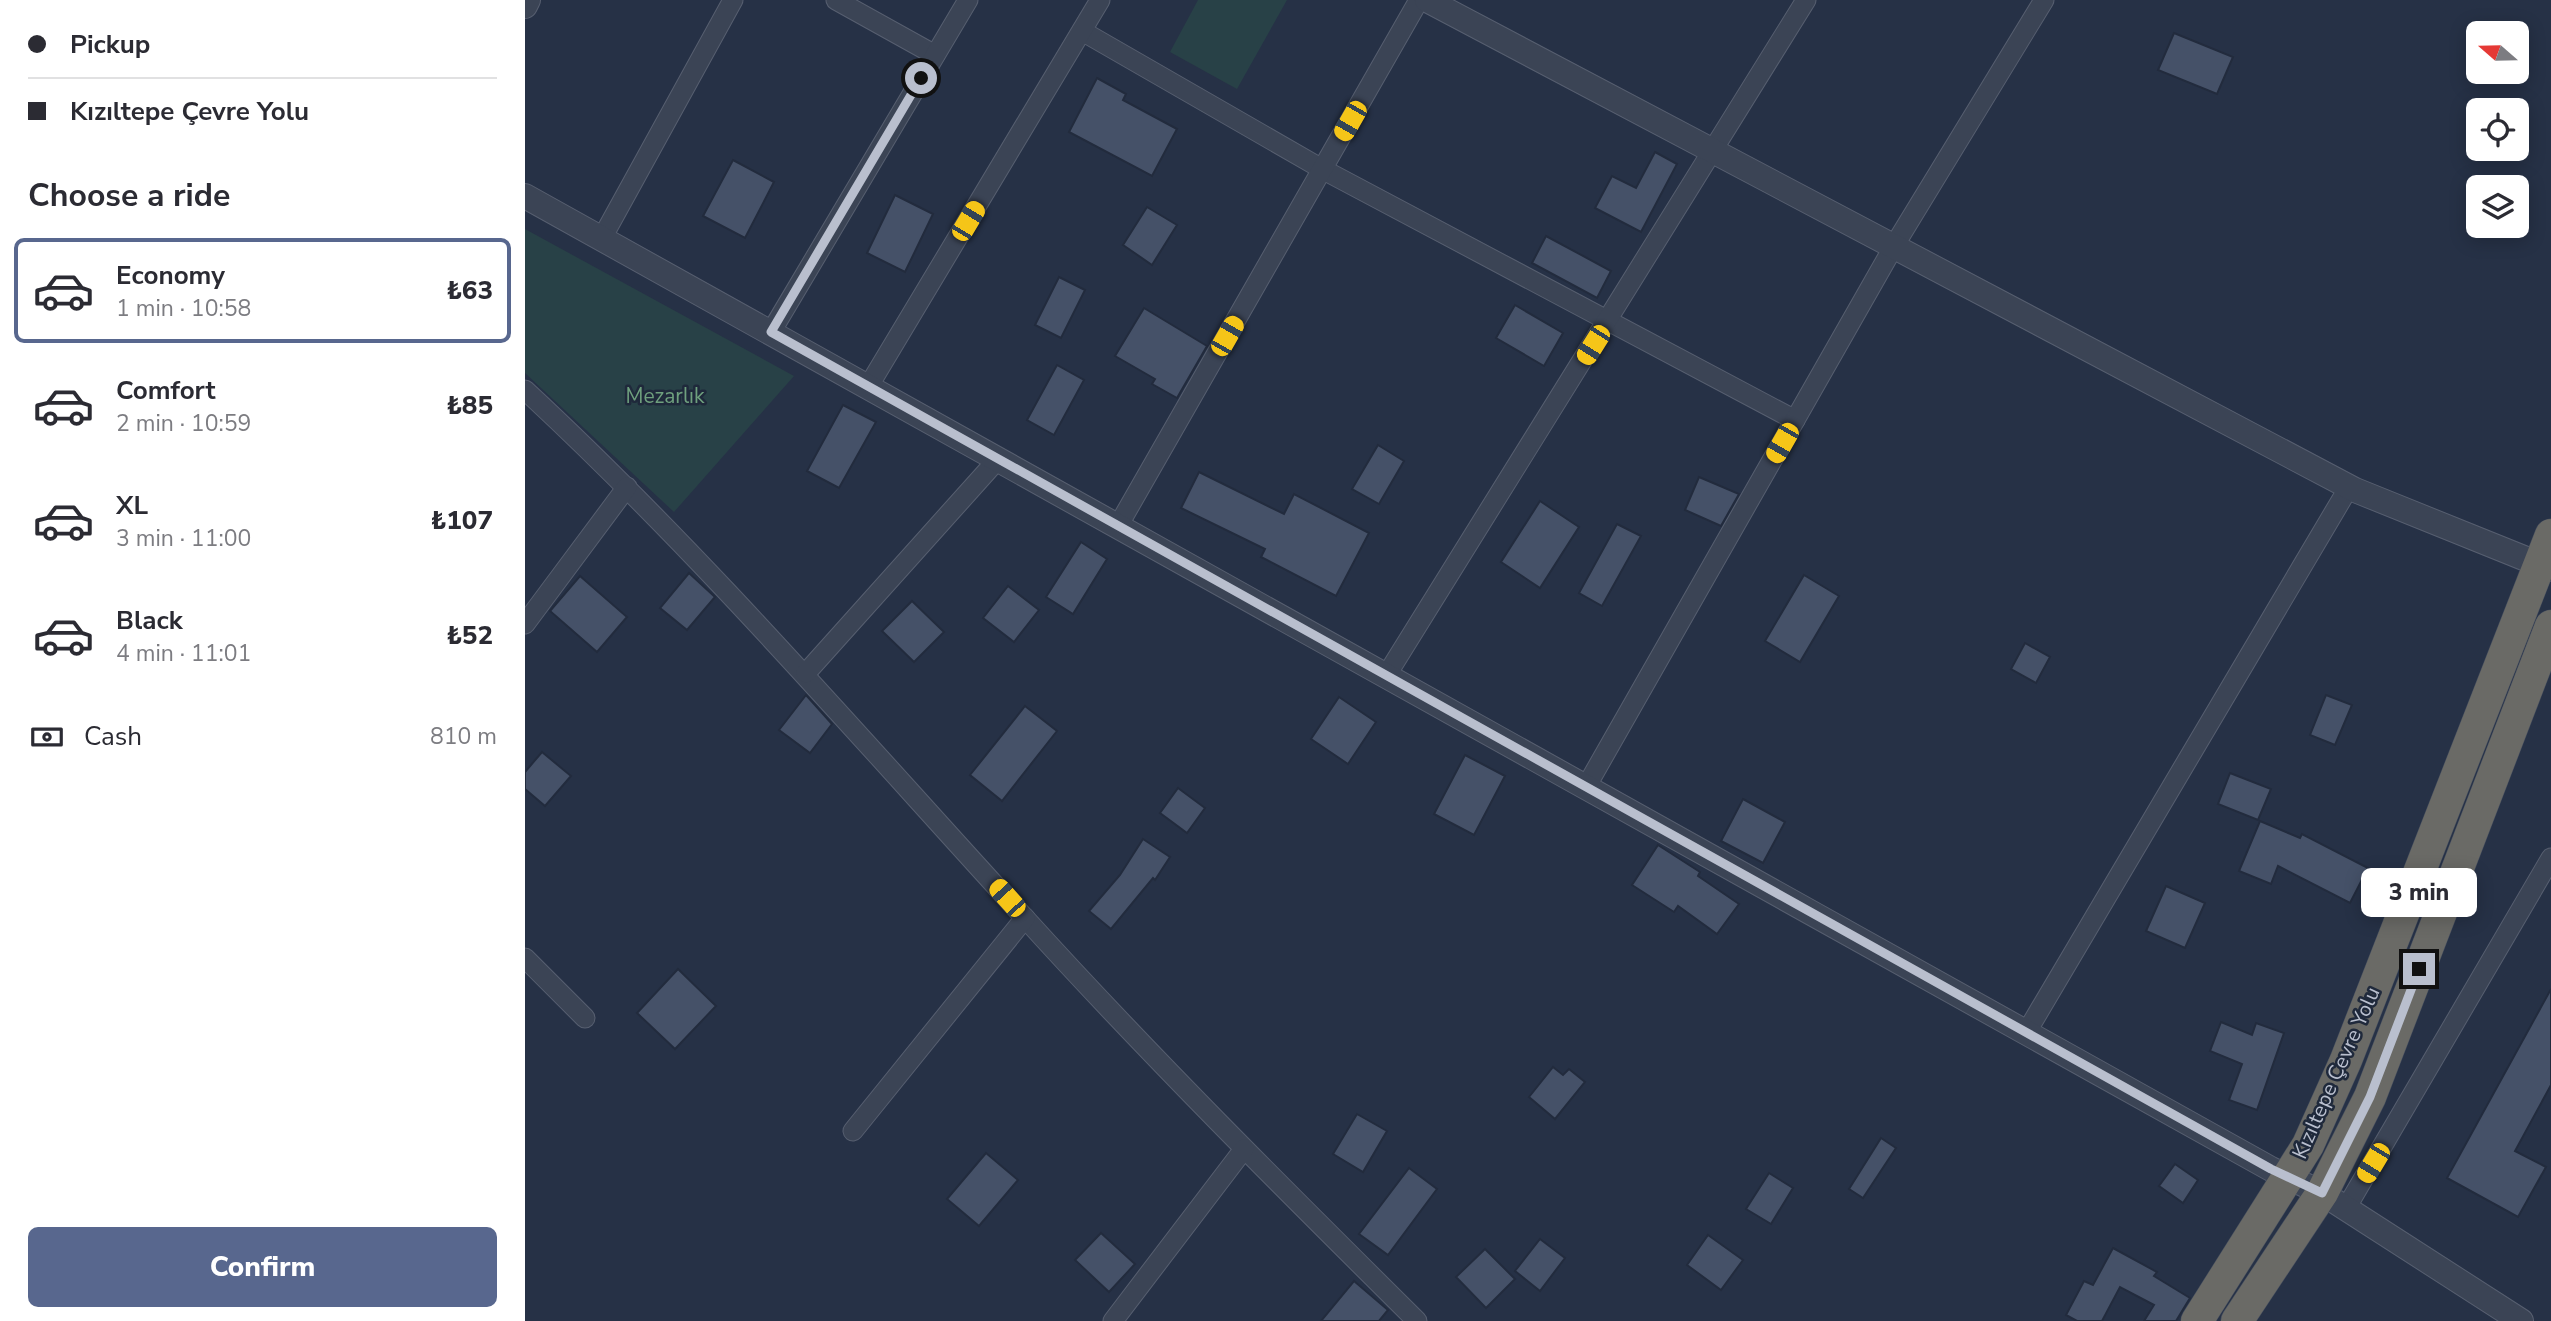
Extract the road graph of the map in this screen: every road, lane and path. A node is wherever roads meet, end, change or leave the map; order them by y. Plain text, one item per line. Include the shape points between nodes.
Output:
1 (528, 0) edge
2 (733, 0) edge
3 (836, 0) edge
4 (968, 0) edge
5 (1100, 0) edge
6 (1419, 0) edge
7 (1427, 0) edge
8 (1806, 0) edge
9 (2044, 0) edge
10 (525, 6) edge
11 (1082, 31) junction
12 (935, 55) junction
13 (1714, 150) junction
14 (1322, 169) junction
15 (525, 196) edge
16 (601, 238) junction
17 (1894, 246) junction
18 (1607, 322) junction
19 (771, 332) junction
20 (868, 387) junction
21 (525, 390) edge
22 (1795, 420) junction
23 (998, 459) junction
24 (627, 487) junction
25 (2349, 487) junction
26 (1118, 526) junction
27 (2551, 535) edge
28 (2545, 567) edge
29 (525, 624) edge
30 (2551, 626) edge
31 (806, 673) junction
32 (1386, 676) junction
33 (1585, 787) junction
34 (2551, 858) edge
35 (1025, 918) junction
36 (525, 958) edge
37 (585, 1018) dead end
38 (2026, 1032) junction
39 (853, 1131) dead end
40 (1244, 1149) junction
41 (2288, 1177) junction
42 (2334, 1202) junction
43 (1113, 1321) edge
44 (1417, 1321) edge
45 (2197, 1321) edge
46 (2237, 1321) edge
47 (2519, 1321) edge

1 - 10 street
2 - 16 street
3 - 12 street
4 - 12 street
5 - 11 street
6 - 14 street
7 - 13 street
8 - 13 street
9 - 17 street
11 - 14 street
11 - 20 street
12 - 19 street
13 - 17 street
13 - 18 street
14 - 18 street
14 - 26 street
15 - 16 street
16 - 19 street
17 - 22 street
17 - 25 street
18 - 22 street
18 - 32 street
19 - 20 street
20 - 23 street
21 - 24 street
22 - 33 street
23 - 26 street
23 - 31 street
24 - 29 street
24 - 31 street
25 - 28 street
25 - 38 street
26 - 32 street
27 - 28 highway, Kızıltepe Çevre Yolu
28 - 41 highway, Kızıltepe Çevre Yolu via 2346,1060 2308,1145
30 - 42 highway, Kızıltepe Çevre Yolu
31 - 35 street
32 - 33 street
33 - 38 street
34 - 42 street
35 - 39 street
35 - 40 street
36 - 37 street
38 - 41 street
40 - 43 street
40 - 44 street
41 - 42 street
41 - 45 highway, Kızıltepe Çevre Yolu
42 - 46 highway, Kızıltepe Çevre Yolu
42 - 47 street

